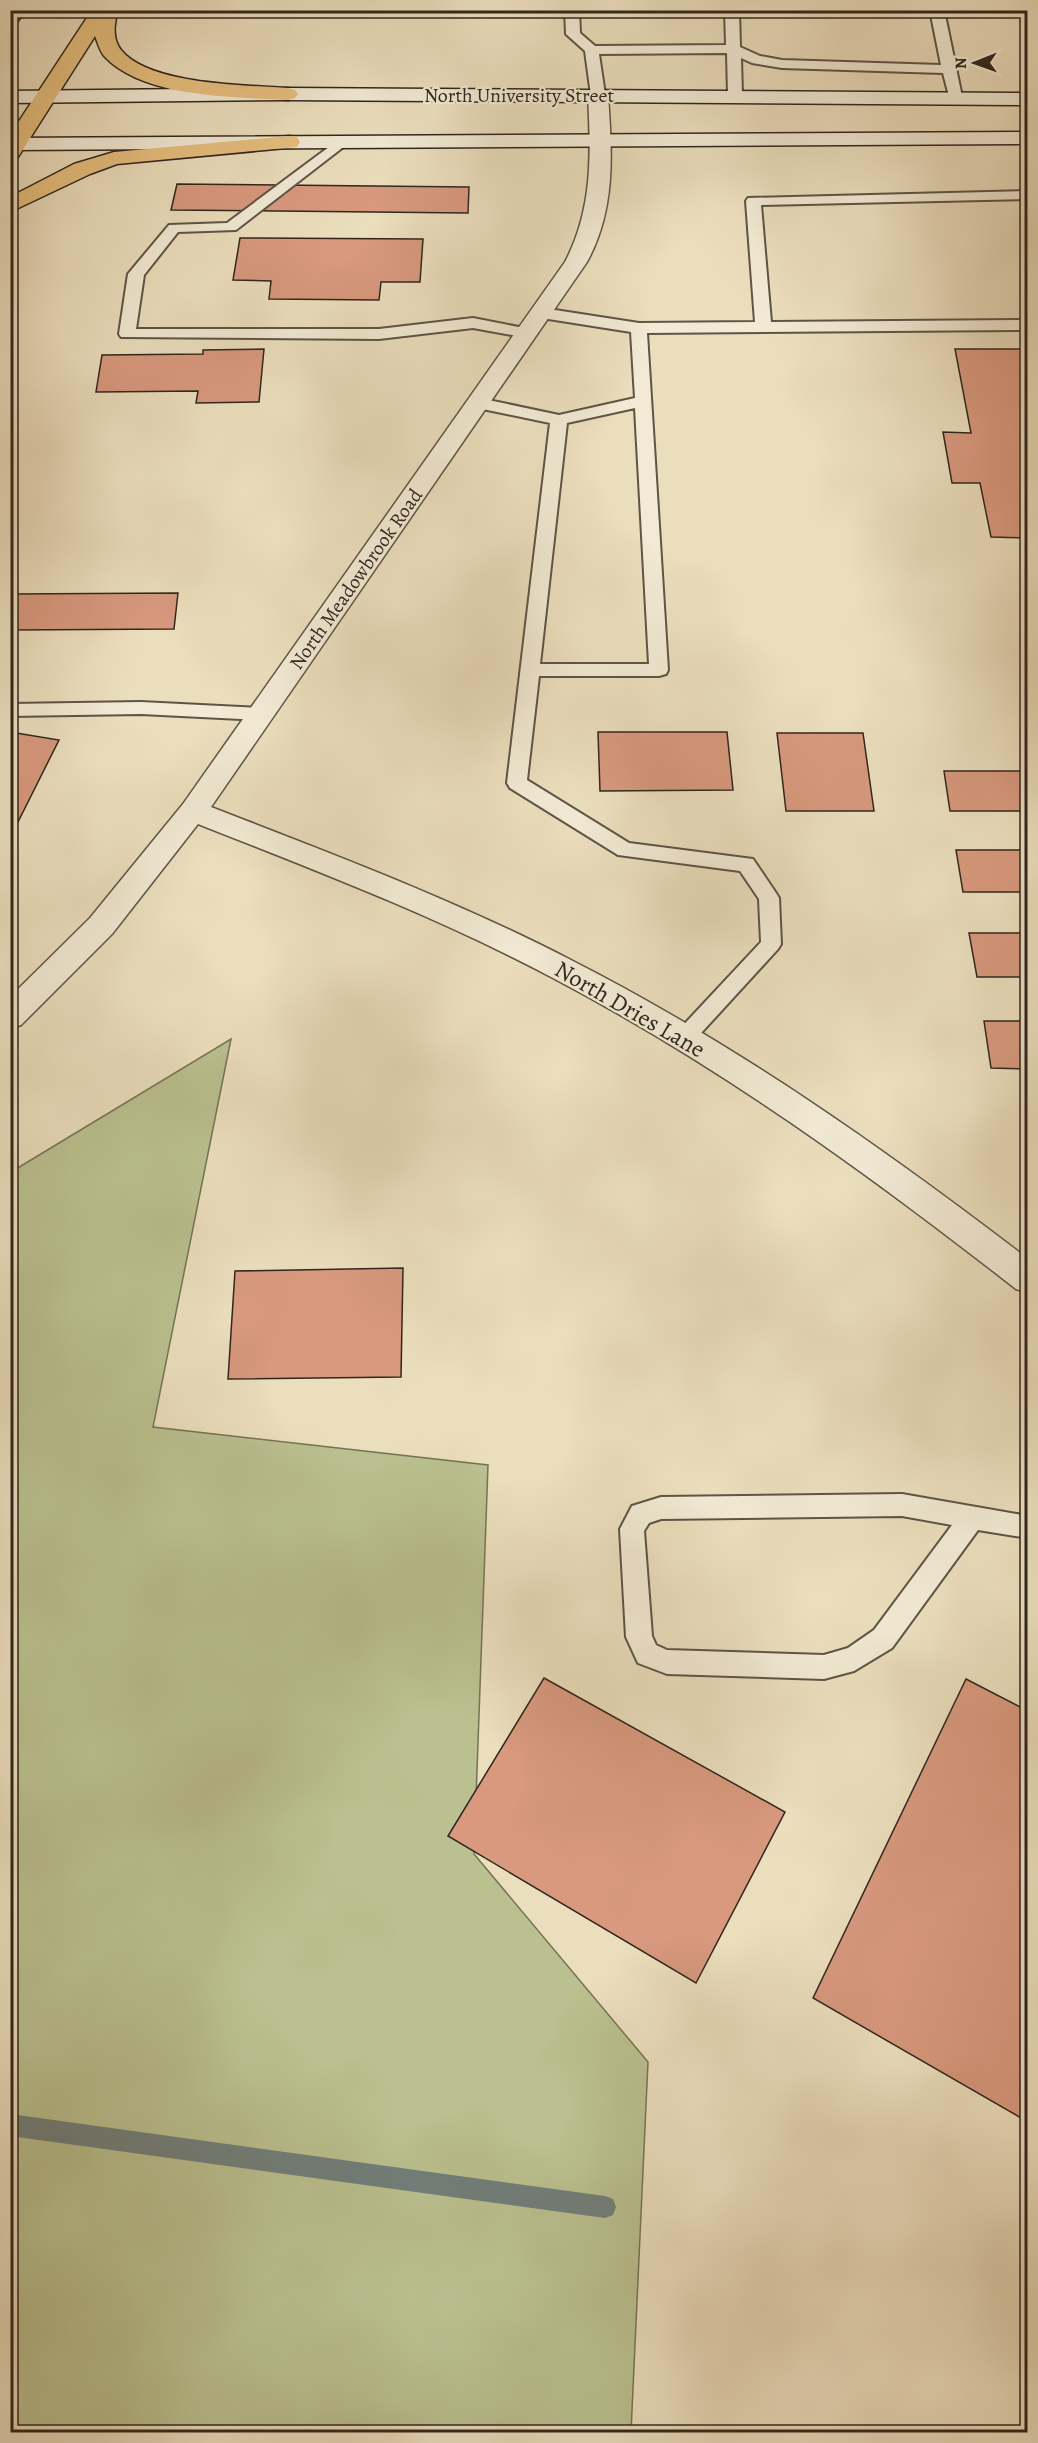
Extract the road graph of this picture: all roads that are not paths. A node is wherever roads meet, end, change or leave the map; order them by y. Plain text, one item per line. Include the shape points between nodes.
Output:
1 (16, 10) edge
2 (102, 10) edge
3 (108, 10) edge
4 (572, 10) edge
5 (588, 10) edge
6 (732, 10) edge
7 (937, 10) edge
8 (10, 18) edge
9 (573, 34) junction
10 (733, 49) junction
11 (592, 50) junction
12 (949, 69) junction
13 (288, 94) junction
14 (598, 95) junction
15 (735, 95) junction
16 (927, 96) junction
17 (955, 96) junction
18 (10, 97) edge
19 (48, 97) junction
20 (1028, 99) edge
21 (815, 116) dead end
22 (792, 119) dead end
23 (1028, 138) edge
24 (601, 140) junction
25 (289, 142) junction
26 (341, 142) junction
27 (13, 146) edge
28 (1028, 195) edge
29 (10, 206) edge
30 (542, 313) junction
31 (1028, 326) edge
32 (763, 327) junction
33 (639, 328) junction
34 (528, 333) junction
35 (643, 401) junction
36 (479, 403) junction
37 (559, 420) junction
38 (530, 670) junction
39 (10, 710) edge
40 (261, 714) junction
41 (193, 811) junction
42 (10, 1017) edge
43 (684, 1038) junction
44 (1028, 1279) edge
45 (973, 1518) junction
46 (1028, 1527) edge

1 - 8 highway
2 - 19 highway
3 - 13 highway via 104,33 108,47 121,61 147,75 199,88
4 - 9 lane
5 - 9 lane
6 - 10 lane
7 - 12 lane
9 - 11 lane
10 - 11 lane
10 - 12 lane via 757,60 782,64
10 - 15 lane
11 - 14 lane
12 - 17 lane
13 - 14 main road, North University Street
13 - 19 main road, North University Street
14 - 15 main road, North University Street
14 - 24 main road, North Meadowbrook Road
15 - 16 main road, North University Street
16 - 17 main road, North University Street
16 - 21 main road
17 - 20 main road, North University Street
18 - 19 main road, North University Street
19 - 27 highway
22 - 24 main road via 655,123 617,131
23 - 24 main road, North University Street
24 - 26 main road, North University Street
24 - 30 main road, North Meadowbrook Road via 600,193 589,237
25 - 26 main road, North University Street
25 - 27 main road, North University Street
25 - 29 highway via 114,158 63,178
26 - 34 lane via 231,226 174,228 136,274 127,333 379,334 473,323
28 - 32 lane via 753,201
30 - 33 lane
30 - 34 main road, North Meadowbrook Road
31 - 32 lane
32 - 33 lane
33 - 35 lane
34 - 36 main road, North Meadowbrook Road
35 - 37 lane
35 - 38 lane via 659,670
36 - 37 lane
36 - 40 main road, North Meadowbrook Road
37 - 38 lane
38 - 43 lane via 517,783 625,850 746,864 769,898 771,945
39 - 40 lane via 141,708
40 - 41 main road, North Meadowbrook Road
41 - 42 main road, North Meadowbrook Road via 108,918
41 - 43 main road, North Dries Lane via 350,872 475,927 596,987
43 - 44 main road, North Dries Lane via 817,1124
45 - 45 lane via 902,1505 661,1508 641,1514 632,1528 639,1637 647,1654 667,1662 824,1667 854,1659 883,1638
45 - 46 lane

